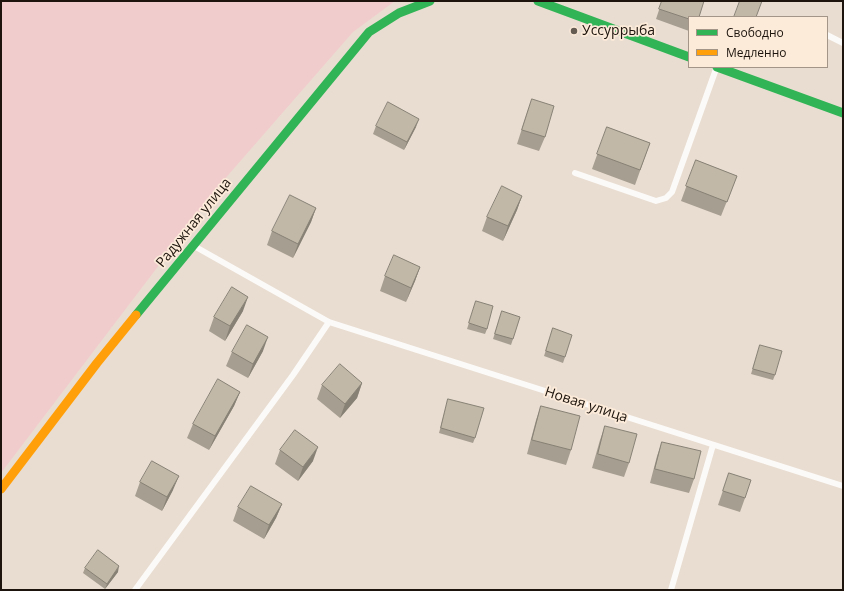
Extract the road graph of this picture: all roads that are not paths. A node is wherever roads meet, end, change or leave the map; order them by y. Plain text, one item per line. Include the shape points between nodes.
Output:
1 (430, 1) edge
2 (538, 1) edge
3 (828, 35) edge
4 (843, 42) edge
5 (688, 57) edge
6 (717, 68) edge
7 (720, 68) edge
8 (843, 113) edge
9 (575, 173) dead end
10 (193, 246) junction
11 (330, 322) junction
12 (712, 445) junction
13 (843, 486) edge
14 (1, 489) edge
15 (135, 590) edge
16 (672, 590) edge

1 - 10 main road, Радужная улица via 399,13 369,32
2 - 5 main road
3 - 4 lane
6 - 9 lane via 672,192 666,198 656,201
7 - 8 main road
10 - 11 lane, Новая улица
10 - 14 main road, Радужная улица via 96,363
11 - 12 lane, Новая улица
11 - 15 lane
12 - 13 lane, Новая улица
12 - 16 lane

